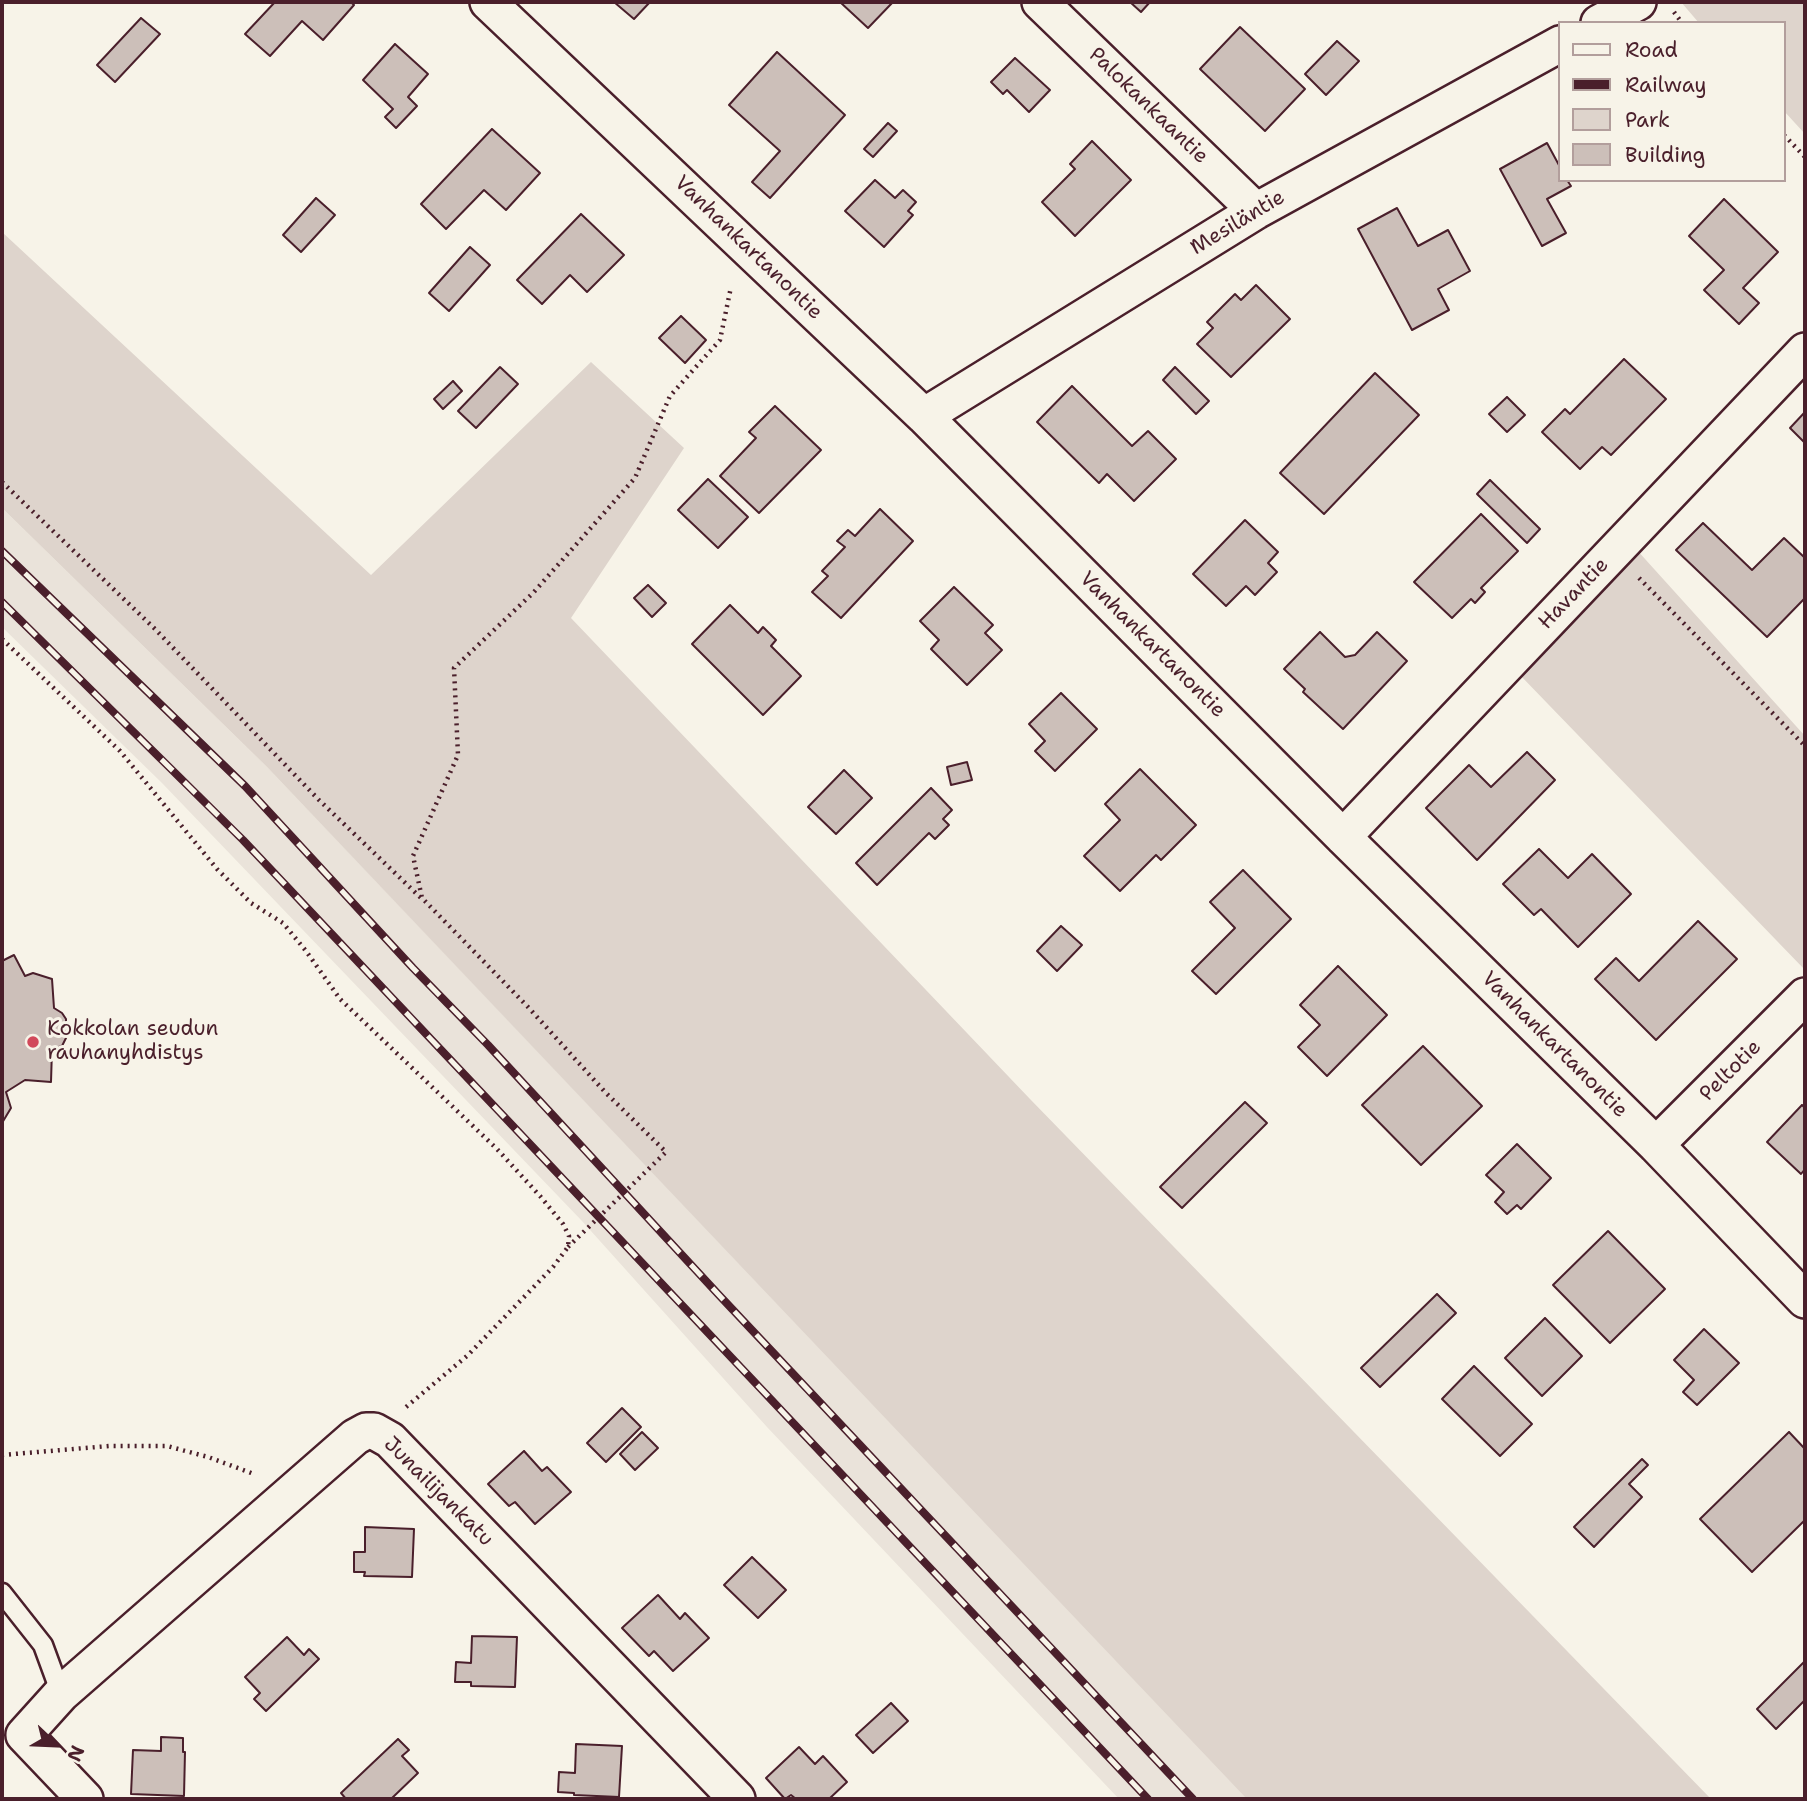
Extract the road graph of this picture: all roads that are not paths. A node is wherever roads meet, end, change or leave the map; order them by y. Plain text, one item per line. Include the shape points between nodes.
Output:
1 (488, 2) edge
2 (1040, 2) edge
3 (1639, 2) edge
4 (1603, 21) edge
5 (1559, 45) edge
6 (1256, 211) junction
7 (1805, 351) edge
8 (924, 416) junction
9 (1343, 837) junction
10 (1805, 996) edge
11 (1656, 1145) junction
12 (1805, 1300) edge
13 (2, 1593) edge
14 (61, 1694) junction
15 (85, 1799) edge
16 (737, 1799) edge

1 - 8 street, Vanhankartanontie
2 - 6 street, Palokankaantie
3 - 4 street
5 - 6 street, Mesiläntie
6 - 8 street, Mesiläntie
7 - 9 street, Havantie
8 - 9 street, Vanhankartanontie
9 - 11 street, Vanhankartanontie
10 - 11 street, Peltotie
11 - 12 street, Vanhankartanontie
13 - 14 lane via 43,1645
14 - 15 street, Junailijankatu via 24,1735
14 - 16 street, Junailijankatu via 355,1437 374,1431 390,1440

